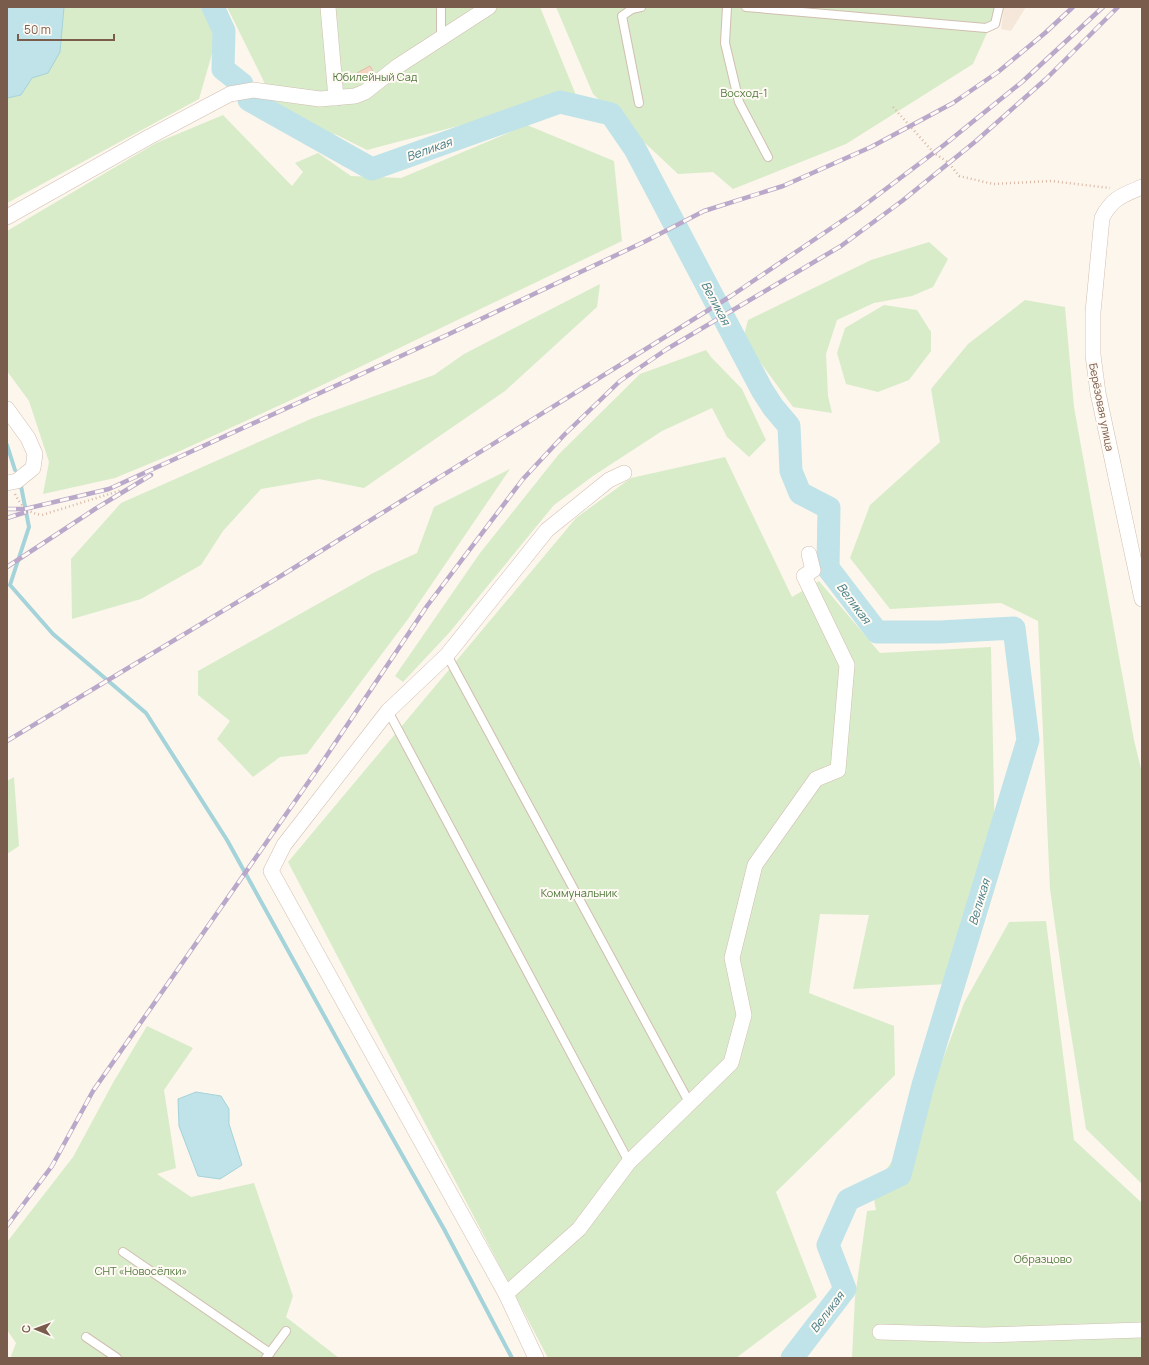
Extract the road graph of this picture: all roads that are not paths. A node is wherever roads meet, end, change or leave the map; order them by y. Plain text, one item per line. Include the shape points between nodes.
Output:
1 (328, 7) edge
2 (440, 7) edge
3 (489, 7) edge
4 (641, 7) edge
5 (726, 7) edge
6 (746, 7) edge
7 (999, 7) edge
8 (441, 39) junction
9 (336, 98) junction
10 (639, 103) dead end
11 (768, 157) dead end
12 (1136, 190) edge
13 (7, 217) edge
14 (7, 409) edge
15 (624, 473) dead end
16 (8, 483) edge
17 (809, 554) dead end
18 (1142, 599) edge
19 (446, 655) junction
20 (388, 711) junction
21 (689, 1102) junction
22 (629, 1162) junction
23 (123, 1252) dead end
24 (506, 1294) junction
25 (1142, 1330) edge
26 (286, 1331) dead end
27 (880, 1332) dead end
28 (86, 1337) dead end
29 (268, 1356) edge
30 (117, 1358) edge
31 (536, 1358) edge

1 - 9 street
2 - 8 lane
3 - 8 street
4 - 10 lane via 632,9 622,16
5 - 11 lane via 726,43 739,102
6 - 7 lane via 986,28 995,24
8 - 9 street via 398,66 365,92
9 - 13 street via 308,98 253,90 230,94
12 - 18 street, Берёзовая улица via 1118,197 1108,206 1102,218 1093,312 1093,355 1098,393
14 - 16 street via 28,438 35,454 33,468 24,476
15 - 19 street via 609,480 547,530
17 - 21 street via 813,570 804,576 847,665 838,770 816,779 755,866 732,958 744,1015 733,1056 731,1063
19 - 20 street
19 - 21 lane
20 - 22 lane
20 - 24 street via 284,845 272,871
21 - 22 street
22 - 24 street via 579,1229
23 - 29 lane
24 - 31 street
25 - 27 street via 984,1335
26 - 29 lane
28 - 30 lane

